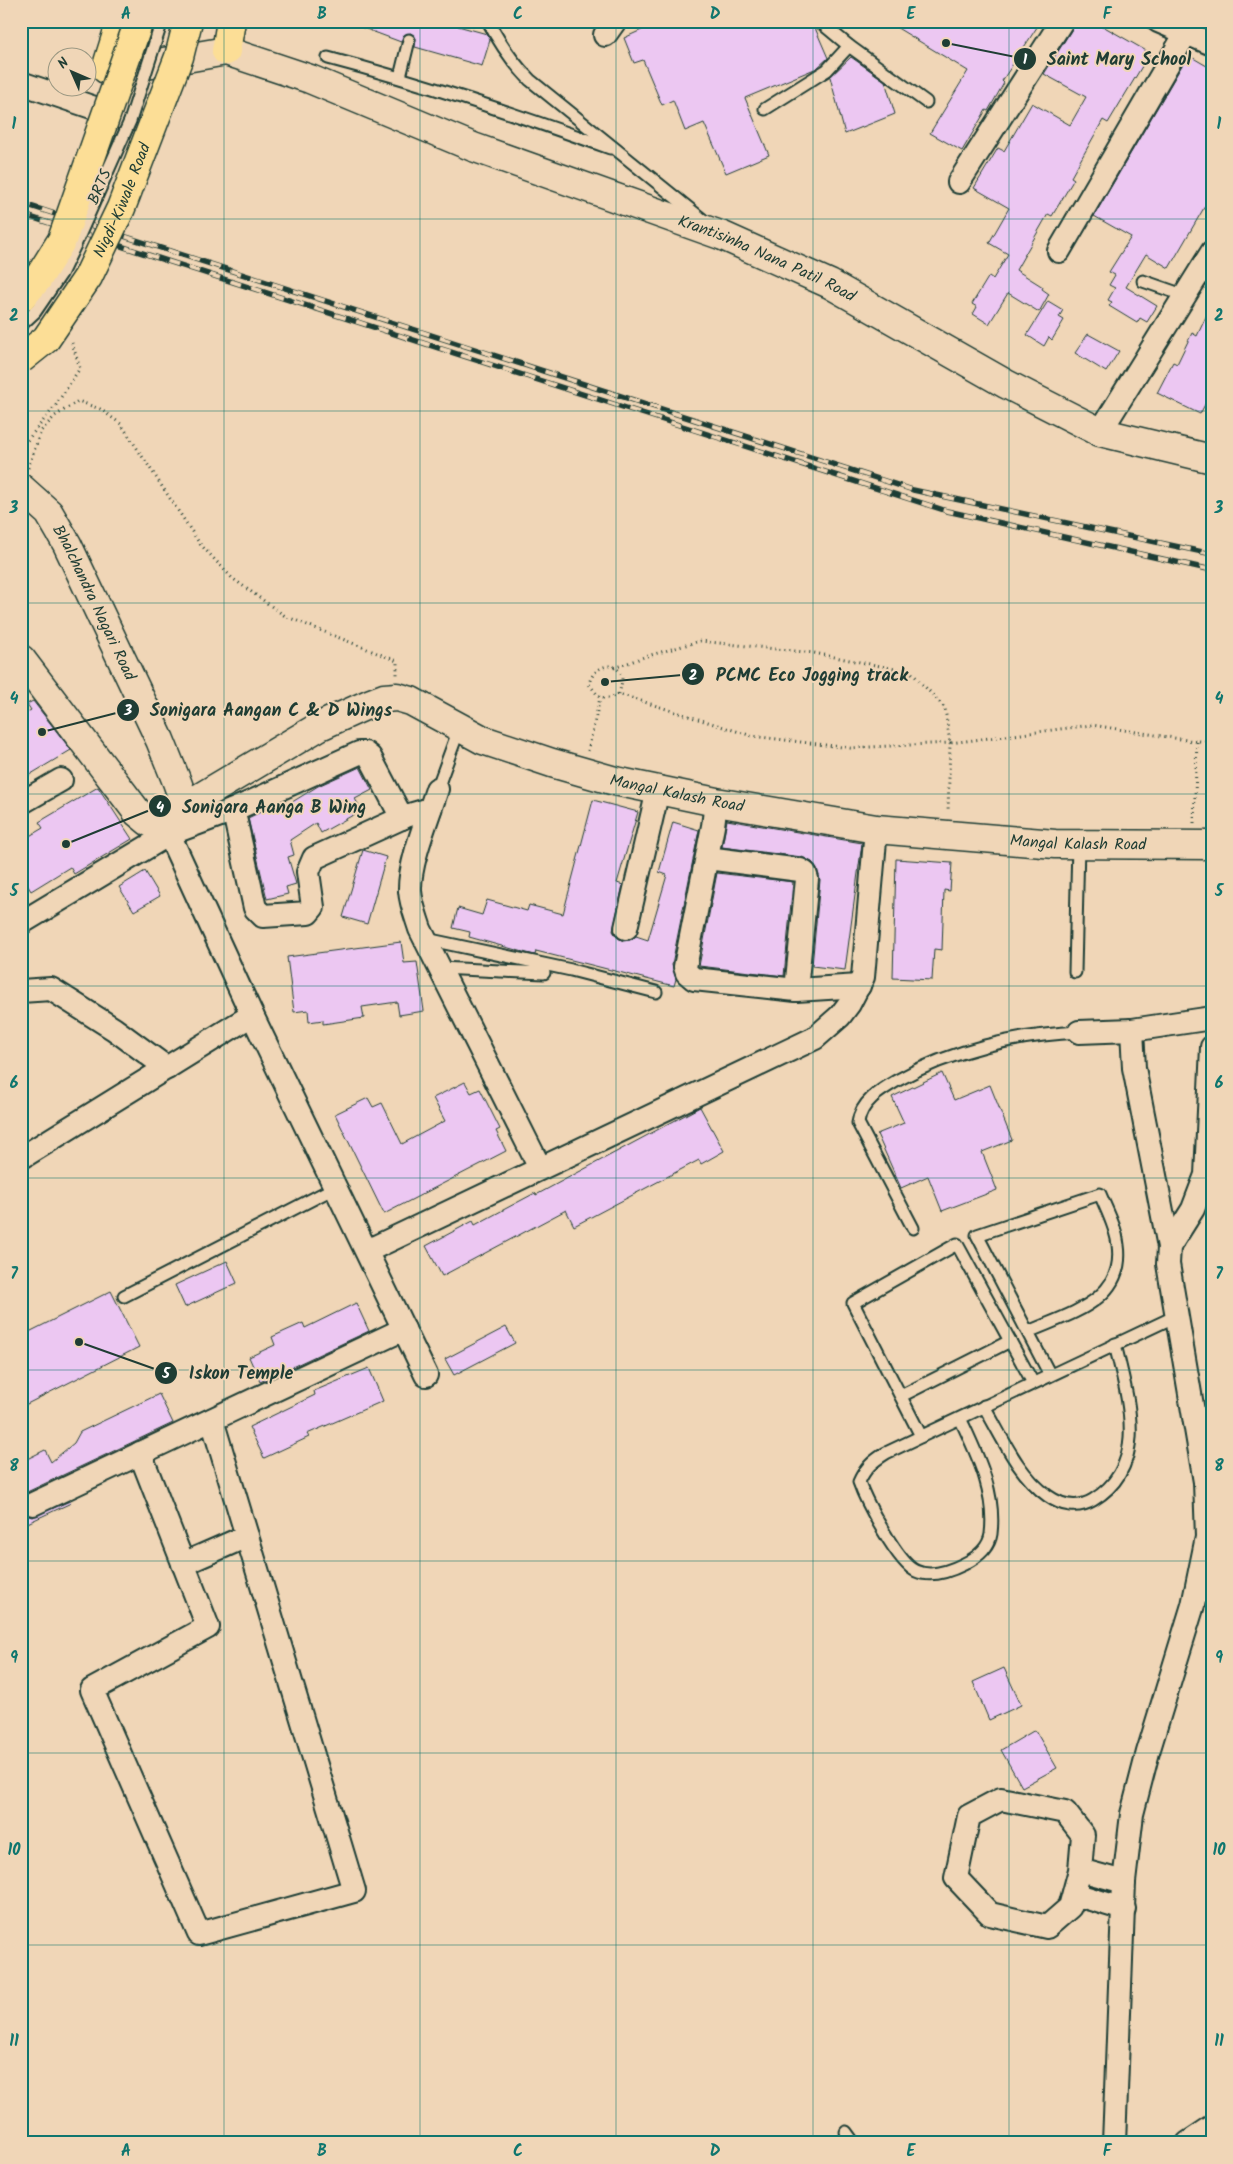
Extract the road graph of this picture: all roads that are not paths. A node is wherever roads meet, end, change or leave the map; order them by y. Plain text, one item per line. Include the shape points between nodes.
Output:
1 (121, 21) edge
2 (139, 21) edge
3 (162, 21) edge
4 (177, 21) edge
5 (188, 21) edge
6 (231, 21) edge
7 (488, 21) edge
8 (819, 21) edge
9 (1062, 21) edge
10 (1158, 21) edge
11 (1186, 33) junction
12 (409, 40) dead end
13 (1211, 43) edge
14 (849, 46) junction
15 (226, 52) junction
16 (328, 58) dead end
17 (135, 67) junction
18 (106, 69) joint
19 (400, 77) junction
20 (21, 84) edge
21 (926, 102) dead end
22 (765, 109) dead end
23 (619, 151) junction
24 (959, 182) dead end
25 (723, 236) junction
26 (1059, 251) dead end
27 (1212, 252) edge
28 (1143, 281) dead end
29 (1186, 296) junction
30 (21, 298) edge
31 (21, 325) edge
32 (21, 348) edge
33 (21, 359) edge
34 (1100, 432) junction
35 (1212, 459) edge
36 (24, 489) edge
37 (23, 665) edge
38 (459, 729) junction
39 (61, 780) dead end
40 (658, 790) junction
41 (434, 799) junction
42 (716, 802) junction
43 (21, 803) edge
44 (232, 811) junction
45 (402, 818) junction
46 (173, 821) junction
47 (876, 829) junction
48 (1078, 844) junction
49 (1202, 845) edge
50 (707, 858) junction
51 (21, 924) edge
52 (626, 928) dead end
53 (425, 939) junction
54 (440, 968) junction
55 (1075, 972) dead end
56 (544, 973) dead end
57 (859, 986) junction
58 (796, 990) junction
59 (21, 991) edge
60 (656, 992) dead end
61 (252, 1015) junction
62 (1212, 1018) edge
63 (1132, 1030) junction
64 (1079, 1032) joint
65 (1212, 1047) edge
66 (166, 1068) junction
67 (21, 1158) edge
68 (540, 1168) junction
69 (336, 1187) junction
70 (1204, 1203) edge
71 (913, 1228) dead end
72 (1169, 1247) junction
73 (367, 1252) junction
74 (124, 1296) dead end
75 (1176, 1316) junction
76 (404, 1329) junction
77 (1028, 1332) junction
78 (1010, 1341) junction
79 (1115, 1344) junction
80 (426, 1375) dead end
81 (1050, 1375) junction
82 (1033, 1383) junction
83 (901, 1396) junction
84 (984, 1406) junction
85 (960, 1418) junction
86 (212, 1420) junction
87 (921, 1436) junction
88 (140, 1454) junction
89 (33, 1504) dead end
90 (247, 1536) junction
91 (183, 1564) junction
92 (1080, 1870) junction
93 (1124, 1882) junction
94 (1074, 1894) junction
95 (1124, 1909) junction
96 (1212, 2127) edge
97 (846, 2132) dead end
98 (854, 2143) edge
99 (1114, 2143) edge
100 (1188, 2143) edge

1 - 18 main road
2 - 30 main road, bridge via 62,240 37,280
3 - 31 lane, BRTS, bridge via 130,121 75,245 61,274 35,312
4 - 32 lane, BRTS via 147,116 88,256 57,311
5 - 33 main road, Nigdi-Kiwale Road, bridge via 179,57 121,208 88,277 46,339
6 - 15 main road
7 - 23 lane via 500,44 525,75
8 - 14 lane
9 - 24 street
10 - 11 street
11 - 13 street
11 - 26 street
12 - 19 lane
14 - 21 lane
14 - 22 lane via 827,70
15 - 17 street
15 - 25 street, Krantisinha Nana Patil Road via 310,79 473,147
16 - 19 lane
17 - 18 street
17 - 20 street via 121,118
19 - 23 lane
23 - 25 lane
25 - 34 street, Krantisinha Nana Patil Road via 830,284 1006,384
27 - 29 street
28 - 29 lane
29 - 34 street
34 - 35 street, Krantisinha Nana Patil Road
36 - 46 street, Bhalchandra Nagari Road via 49,513 67,544 160,740
37 - 46 street via 138,813 149,822
38 - 40 street, Mangal Kalash Road via 583,772
38 - 41 lane
38 - 46 street, Mangal Kalash Road via 411,701 397,697 371,702 320,726 199,798
39 - 43 street
40 - 42 street, Mangal Kalash Road
40 - 52 street
41 - 45 street
41 - 53 street via 411,876 413,907
42 - 47 street, Mangal Kalash Road
42 - 50 street
44 - 45 street via 365,753
44 - 45 street via 255,908 263,916 308,913 313,907 308,872 314,858
44 - 46 street
46 - 51 street
46 - 61 street
47 - 48 street, Mangal Kalash Road
47 - 57 street via 863,977
48 - 49 street, Mangal Kalash Road
48 - 55 lane
50 - 58 street via 805,873
50 - 58 street via 685,966 687,973 694,979
53 - 54 street
53 - 60 lane
54 - 56 lane
54 - 68 street
57 - 58 street
57 - 68 street via 840,1016 815,1038
59 - 66 street via 51,989 114,1029
61 - 66 street
61 - 69 street
62 - 63 street
63 - 64 street
63 - 72 street via 1134,1068
64 - 71 lane via 1029,1037 941,1060 913,1072 866,1103 859,1113 858,1123
65 - 70 street
66 - 67 street
68 - 73 street
69 - 73 street
69 - 74 lane
70 - 72 street
72 - 75 street
73 - 76 street
75 - 79 lane
75 - 93 street via 1205,1482 1206,1537 1193,1605 1135,1798
76 - 80 street
76 - 86 street
77 - 77 lane via 977,1234 1100,1194 1118,1245 1116,1277 1108,1290 1094,1301
77 - 81 lane
78 - 82 lane
78 - 83 lane
78 - 83 lane via 957,1244 853,1303
79 - 81 lane
79 - 84 lane via 1130,1412 1129,1448 1121,1474 1107,1492 1088,1503 1069,1506 1047,1496 1022,1470
81 - 82 lane
82 - 84 lane
83 - 87 lane
84 - 85 lane
85 - 87 lane
85 - 87 lane via 986,1476 992,1516 991,1536 983,1551 965,1564 929,1574 916,1571 903,1560 866,1502 859,1482 873,1461
86 - 88 street
86 - 90 street
88 - 89 street
88 - 91 street
90 - 91 street
90 - 91 street via 354,1891 199,1934 92,1690 208,1627
92 - 93 street
92 - 94 street
92 - 94 street via 1083,1834 1065,1812 1001,1799 969,1816 956,1878 990,1914 1047,1927 1070,1907
93 - 95 street
94 - 95 street
95 - 99 street
96 - 100 street
97 - 98 lane

